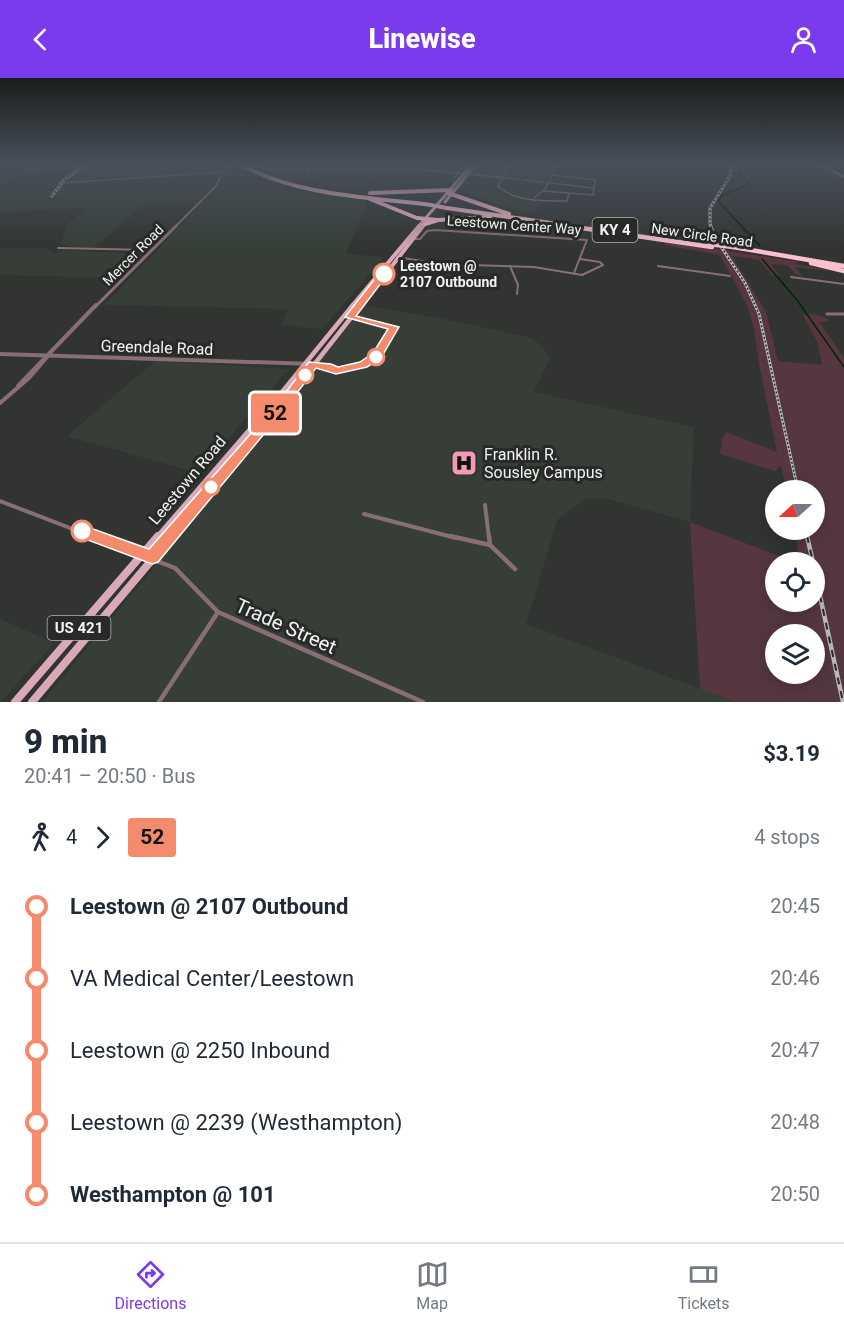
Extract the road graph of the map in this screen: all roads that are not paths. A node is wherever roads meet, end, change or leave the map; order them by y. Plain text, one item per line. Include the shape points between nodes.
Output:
1 (209, 193) edge
2 (345, 193) edge
3 (351, 193) edge
4 (451, 193) edge
5 (455, 193) edge
6 (512, 193) edge
7 (541, 193) edge
8 (561, 193) edge
9 (592, 193) edge
10 (569, 194) junction
11 (534, 199) junction
12 (447, 207) junction
13 (521, 216) junction
14 (527, 220) junction
15 (425, 221) junction
16 (410, 239) junction
17 (711, 246) junction
18 (58, 248) dead end
19 (734, 249) junction
20 (153, 250) junction
21 (395, 257) junction
22 (580, 259) junction
23 (510, 266) junction
24 (658, 266) dead end
25 (844, 267) edge
26 (574, 273) junction
27 (730, 276) dead end
28 (791, 277) dead end
29 (844, 284) edge
30 (517, 294) dead end
31 (827, 314) dead end
32 (844, 314) edge
33 (347, 317) junction
34 (0, 354) edge
35 (47, 356) junction
36 (304, 364) junction
37 (313, 364) junction
38 (18, 386) joint
39 (0, 403) edge
40 (0, 501) edge
41 (485, 505) dead end
42 (364, 514) dead end
43 (490, 545) junction
44 (143, 554) junction
45 (152, 557) junction
46 (515, 568) dead end
47 (218, 612) junction
48 (15, 702) edge
49 (32, 702) edge
50 (159, 702) edge
51 (423, 702) edge

1 - 20 street, Mercer Road
2 - 15 highway
3 - 12 highway, New Circle Road / KY 4, bridge
4 - 15 main road, Leestown Road
5 - 13 highway
6 - 11 street
7 - 11 street
8 - 10 street
9 - 10 street
10 - 11 street via 566,201
12 - 13 highway, New Circle Road / KY 4
12 - 14 highway, New Circle Road / KY 4
13 - 17 highway, New Circle Road / KY 4
14 - 15 highway via 490,217
14 - 17 highway, New Circle Road / KY 4
15 - 16 main road, Leestown Road
16 - 21 main road, Leestown Road
16 - 22 street, Leestown Center Way via 419,239 435,230 587,240
17 - 19 highway, New Circle Road / KY 4, bridge
18 - 20 street
19 - 25 highway, New Circle Road / KY 4
19 - 25 highway, New Circle Road / KY 4
20 - 35 street, Mercer Road
21 - 23 street via 441,264
21 - 33 main road, Leestown Road
22 - 26 street, Leestown Center Way
22 - 26 street via 603,266 589,273
23 - 26 street
23 - 30 street via 518,285
24 - 27 street
28 - 29 street
31 - 32 street
33 - 36 main road, Leestown Road
33 - 37 main road, Leestown Road
34 - 35 street, Greendale Road
35 - 36 street, Greendale Road
35 - 38 street, Mercer Road
36 - 37 street, Greendale Road
36 - 44 main road, Leestown Road / US 421
37 - 45 main road, Leestown Road / US 421
38 - 39 street, Mercer Road
40 - 44 street, Trade Street
41 - 43 street
42 - 43 street
43 - 46 street
44 - 45 street, Trade Street
44 - 48 main road, Leestown Road / US 421
45 - 47 street, Trade Street via 184,575 201,599
45 - 49 main road, Leestown Road / US 421
47 - 50 street
47 - 51 street, Trade Street

